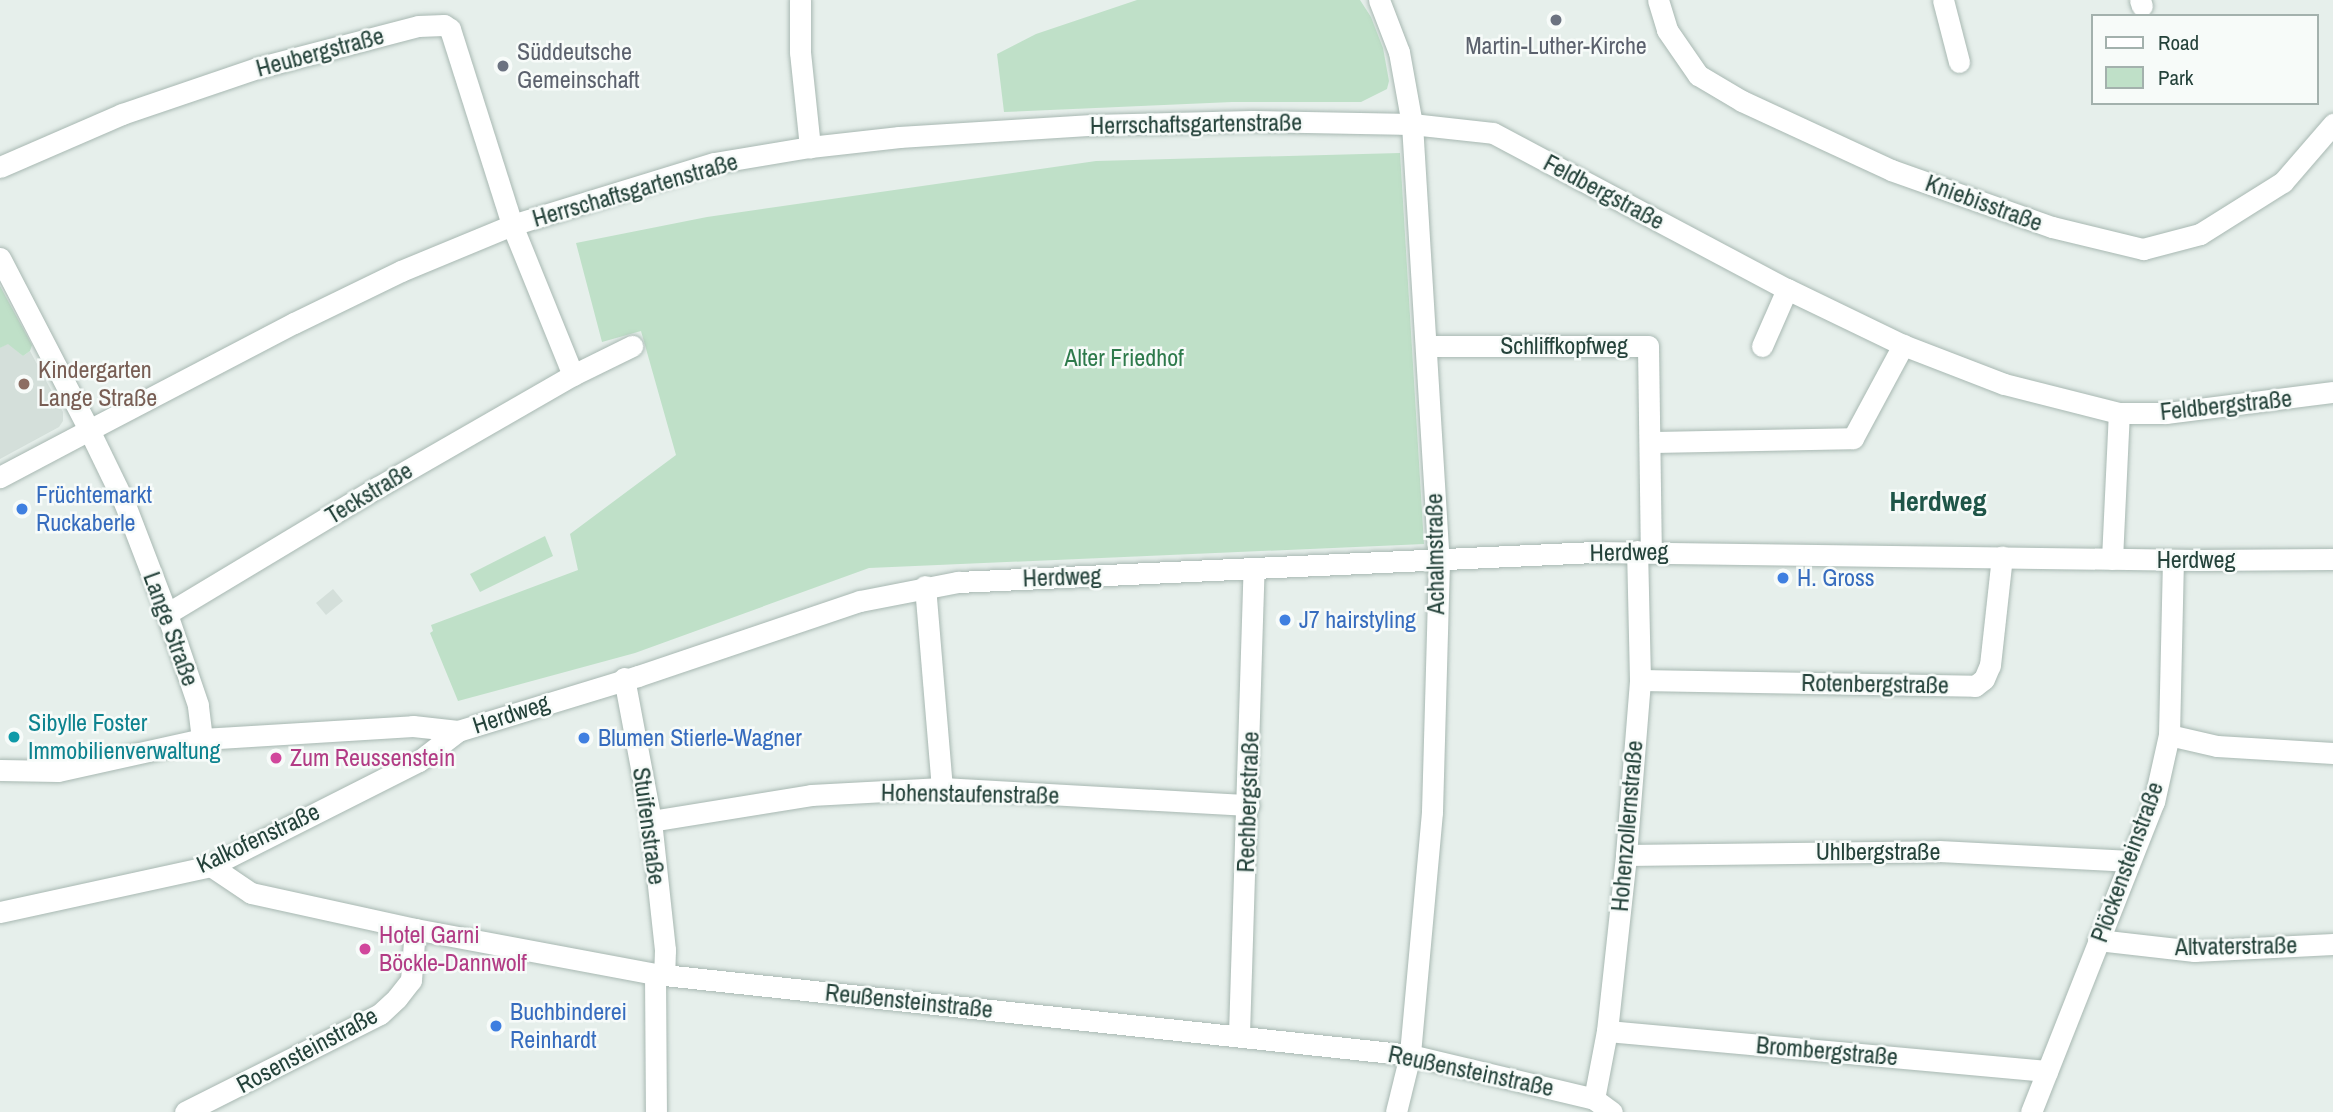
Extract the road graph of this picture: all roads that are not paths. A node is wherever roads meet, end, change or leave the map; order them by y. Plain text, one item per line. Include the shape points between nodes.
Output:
1 (800, 0) edge
2 (1378, 0) edge
3 (1658, 0) edge
4 (1943, 0) edge
5 (1959, 62) dead end
6 (1412, 124) junction
7 (2333, 124) edge
8 (810, 147) junction
9 (0, 166) edge
10 (512, 225) junction
11 (0, 258) edge
12 (1787, 289) junction
13 (1903, 345) junction
14 (632, 346) dead end
15 (1426, 346) junction
16 (1762, 346) dead end
17 (573, 375) junction
18 (2333, 392) edge
19 (2119, 413) junction
20 (89, 430) junction
21 (1651, 442) junction
22 (0, 477) edge
23 (1644, 551) junction
24 (2002, 557) junction
25 (2112, 559) junction
26 (2333, 559) edge
27 (2173, 560) junction
28 (1439, 561) junction
29 (1254, 569) junction
30 (925, 586) junction
31 (167, 614) junction
32 (624, 678) junction
33 (1640, 680) junction
34 (458, 731) junction
35 (2169, 735) junction
36 (202, 739) junction
37 (2333, 753) edge
38 (0, 770) edge
39 (942, 788) junction
40 (1249, 805) junction
41 (651, 821) junction
42 (1626, 855) junction
43 (2130, 861) junction
44 (211, 866) junction
45 (0, 912) edge
46 (415, 929) junction
47 (2098, 940) junction
48 (2333, 944) edge
49 (660, 975) junction
50 (1607, 1031) junction
51 (1239, 1034) junction
52 (1410, 1055) junction
53 (2047, 1071) junction
54 (1594, 1099) junction
55 (185, 1112) edge
56 (656, 1112) edge
57 (1396, 1112) edge
58 (1612, 1112) edge
59 (2031, 1112) edge

1 - 8 street via 800,52
2 - 6 street, Achalmstraße via 1399,52
3 - 7 street, Kniebisstraße via 1667,30 1698,75 1742,101 1891,170 2052,228 2143,249 2200,234 2283,182
4 - 5 street
6 - 8 street, Herrschaftsgartenstraße via 1091,125
6 - 12 street, Feldbergstraße via 1493,133
6 - 15 street, Achalmstraße
8 - 10 street, Herrschaftsgartenstraße via 715,163
9 - 10 street, Heubergstraße via 188,89 367,38 444,25 450,29
10 - 17 street
10 - 20 street, Herrschaftsgartenstraße via 401,271
11 - 20 street, Lange Straße
12 - 13 street, Feldbergstraße
12 - 16 street
13 - 19 street, Feldbergstraße via 2004,384
13 - 21 street via 1853,438
14 - 17 street, Teckstraße
15 - 21 street, Schliffkopfweg via 1648,346
15 - 28 street, Achalmstraße
17 - 31 street, Teckstraße
18 - 19 street, Feldbergstraße via 2166,413
19 - 25 street
20 - 22 street, Herrschaftsgartenstraße
20 - 31 street, Lange Straße via 124,502
21 - 23 street, Schliffkopfweg
23 - 24 street, Herdweg
23 - 28 street, Herdweg
23 - 33 street, Hohenzollernstraße
24 - 25 street, Herdweg
24 - 33 street, Rotenbergstraße via 1990,666 1975,686
25 - 27 street, Herdweg
26 - 27 street, Herdweg
27 - 35 street, Plöckensteinstraße
28 - 29 street, Herdweg
28 - 52 street, Achalmstraße via 1432,812
29 - 30 street, Herdweg
29 - 40 street, Rechbergstraße
30 - 32 street, Herdweg via 860,601
30 - 39 street
31 - 36 street, Lange Straße via 198,705
32 - 34 street, Herdweg
32 - 41 street, Stuifenstraße
33 - 42 street, Hohenzollernstraße
34 - 36 street, Herdweg via 413,726
34 - 44 street, Kalkofenstraße via 419,761
35 - 37 street via 2217,746
35 - 43 street, Plöckensteinstraße via 2154,802
36 - 38 street, Herdweg via 58,771
39 - 40 street, Hohenstaufenstraße
39 - 41 street, Hohenstaufenstraße via 811,795
40 - 51 street, Rechbergstraße
41 - 49 street, Stuifenstraße via 665,950
42 - 43 street, Uhlbergstraße via 1939,851
42 - 50 street, Hohenzollernstraße
43 - 47 street, Plöckensteinstraße
44 - 45 street, Kalkofenstraße
44 - 46 street, Reußensteinstraße via 251,893
46 - 49 street, Reußensteinstraße
46 - 55 street, Rosensteinstraße via 411,980 380,1014
47 - 48 street, Altvaterstraße via 2194,951
47 - 53 street, Plöckensteinstraße
49 - 51 street, Reußensteinstraße
49 - 56 street, Stuifenstraße
50 - 53 street, Brombergstraße
50 - 54 street, Hohenzollernstraße
51 - 52 street, Reußensteinstraße
52 - 54 street, Reußensteinstraße
52 - 57 street, Achalmstraße
53 - 59 street, Plöckensteinstraße
54 - 58 street, Reußensteinstraße

